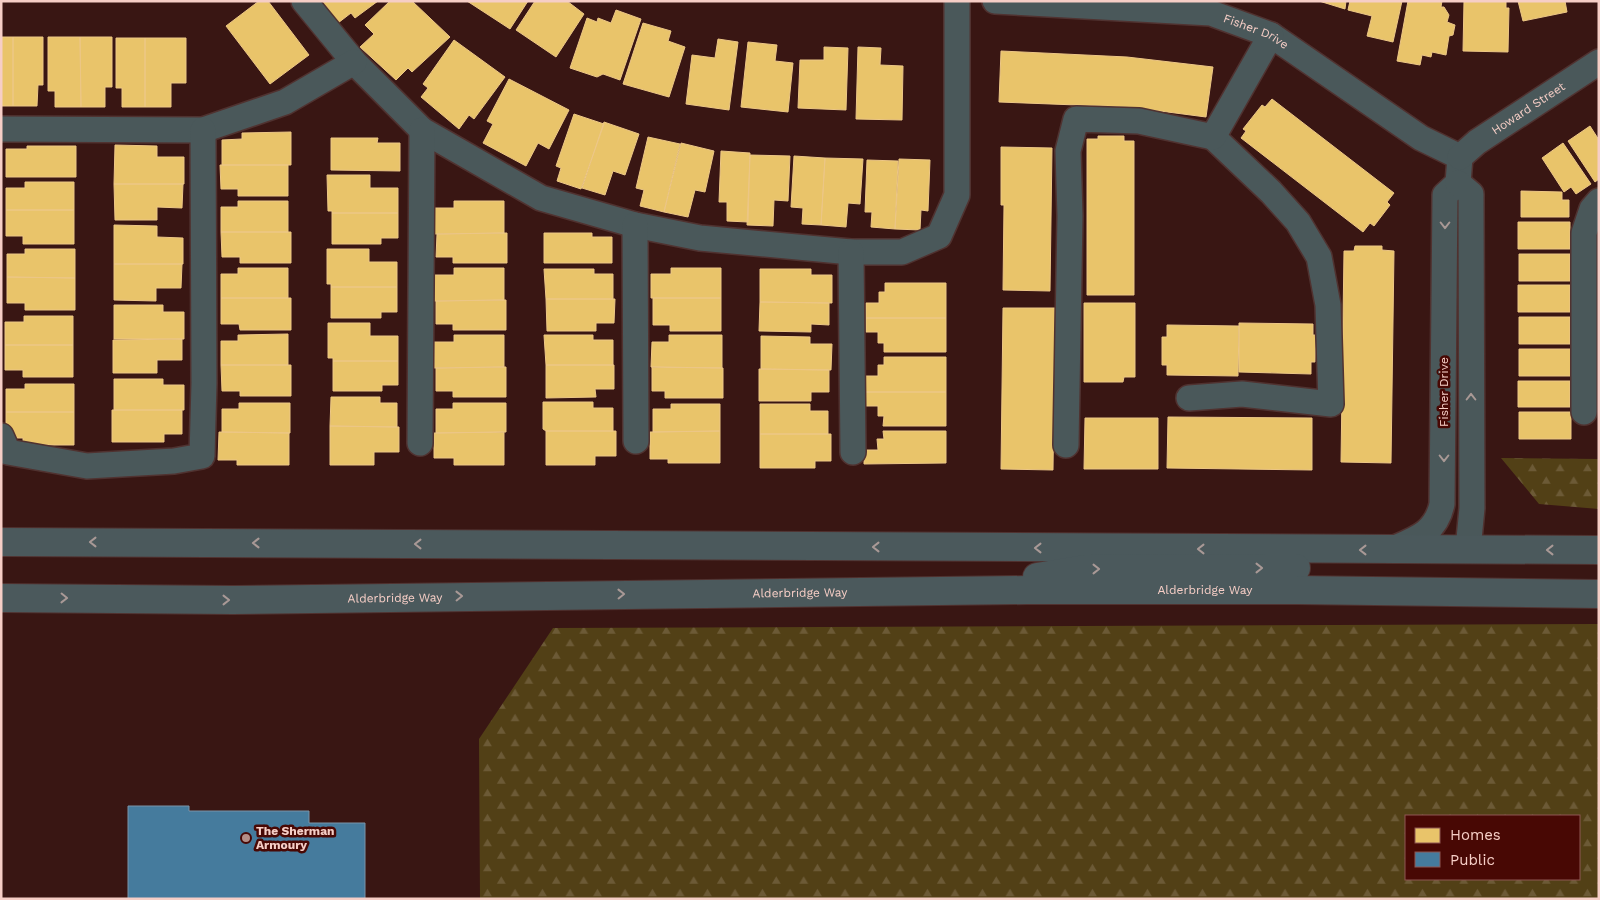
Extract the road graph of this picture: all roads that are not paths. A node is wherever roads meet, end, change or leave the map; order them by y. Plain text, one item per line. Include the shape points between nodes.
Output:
1 (304, 1) edge
2 (957, 1) edge
3 (995, 1) edge
4 (1031, 2) edge
5 (1271, 36) junction
6 (354, 62) junction
7 (1599, 62) edge
8 (1, 129) edge
9 (204, 130) junction
10 (422, 130) junction
11 (1213, 137) junction
12 (1460, 157) junction
13 (1458, 182) junction
14 (1599, 202) edge
15 (635, 225) junction
16 (851, 252) junction
17 (1592, 371) edge
18 (1189, 398) dead end
19 (1584, 412) dead end
20 (1, 436) edge
21 (636, 440) dead end
22 (420, 443) dead end
23 (1066, 445) dead end
24 (853, 452) dead end
25 (1, 542) edge
26 (1390, 550) junction
27 (1465, 550) junction
28 (1599, 550) edge
29 (962, 590) junction
30 (1599, 594) edge
31 (6, 602) edge

1 - 6 street
2 - 16 street via 957,195 938,236 902,252
3 - 4 street, Fisher Drive
4 - 5 street, Fisher Drive via 1211,13
5 - 11 street
5 - 12 street, Fisher Drive via 1421,138
6 - 9 street via 285,102
6 - 10 street
7 - 12 street, Howard Street via 1477,142
8 - 9 street
9 - 20 street via 202,456 174,461 87,466 8,452
10 - 15 street via 542,198
10 - 22 street
11 - 18 street via 1298,222 1319,257 1328,306 1331,404 1242,394
11 - 23 street via 1139,121 1076,119 1068,150
12 - 13 street, Fisher Drive
13 -> 26 street, Fisher Drive via 1445,195 1442,504 1439,518 1432,527 1418,538
27 -> 13 street via 1472,508 1471,194
14 - 17 street via 1592,209 1584,233
15 - 16 street via 700,238
15 - 21 street
16 - 24 street
17 - 19 street
26 -> 25 main road
26 - 27 main road
28 -> 27 main road
29 -> 27 main road via 1085,569 1432,568 1451,562
29 - 30 main road, Alderbridge Way
31 -> 29 main road, Alderbridge Way

